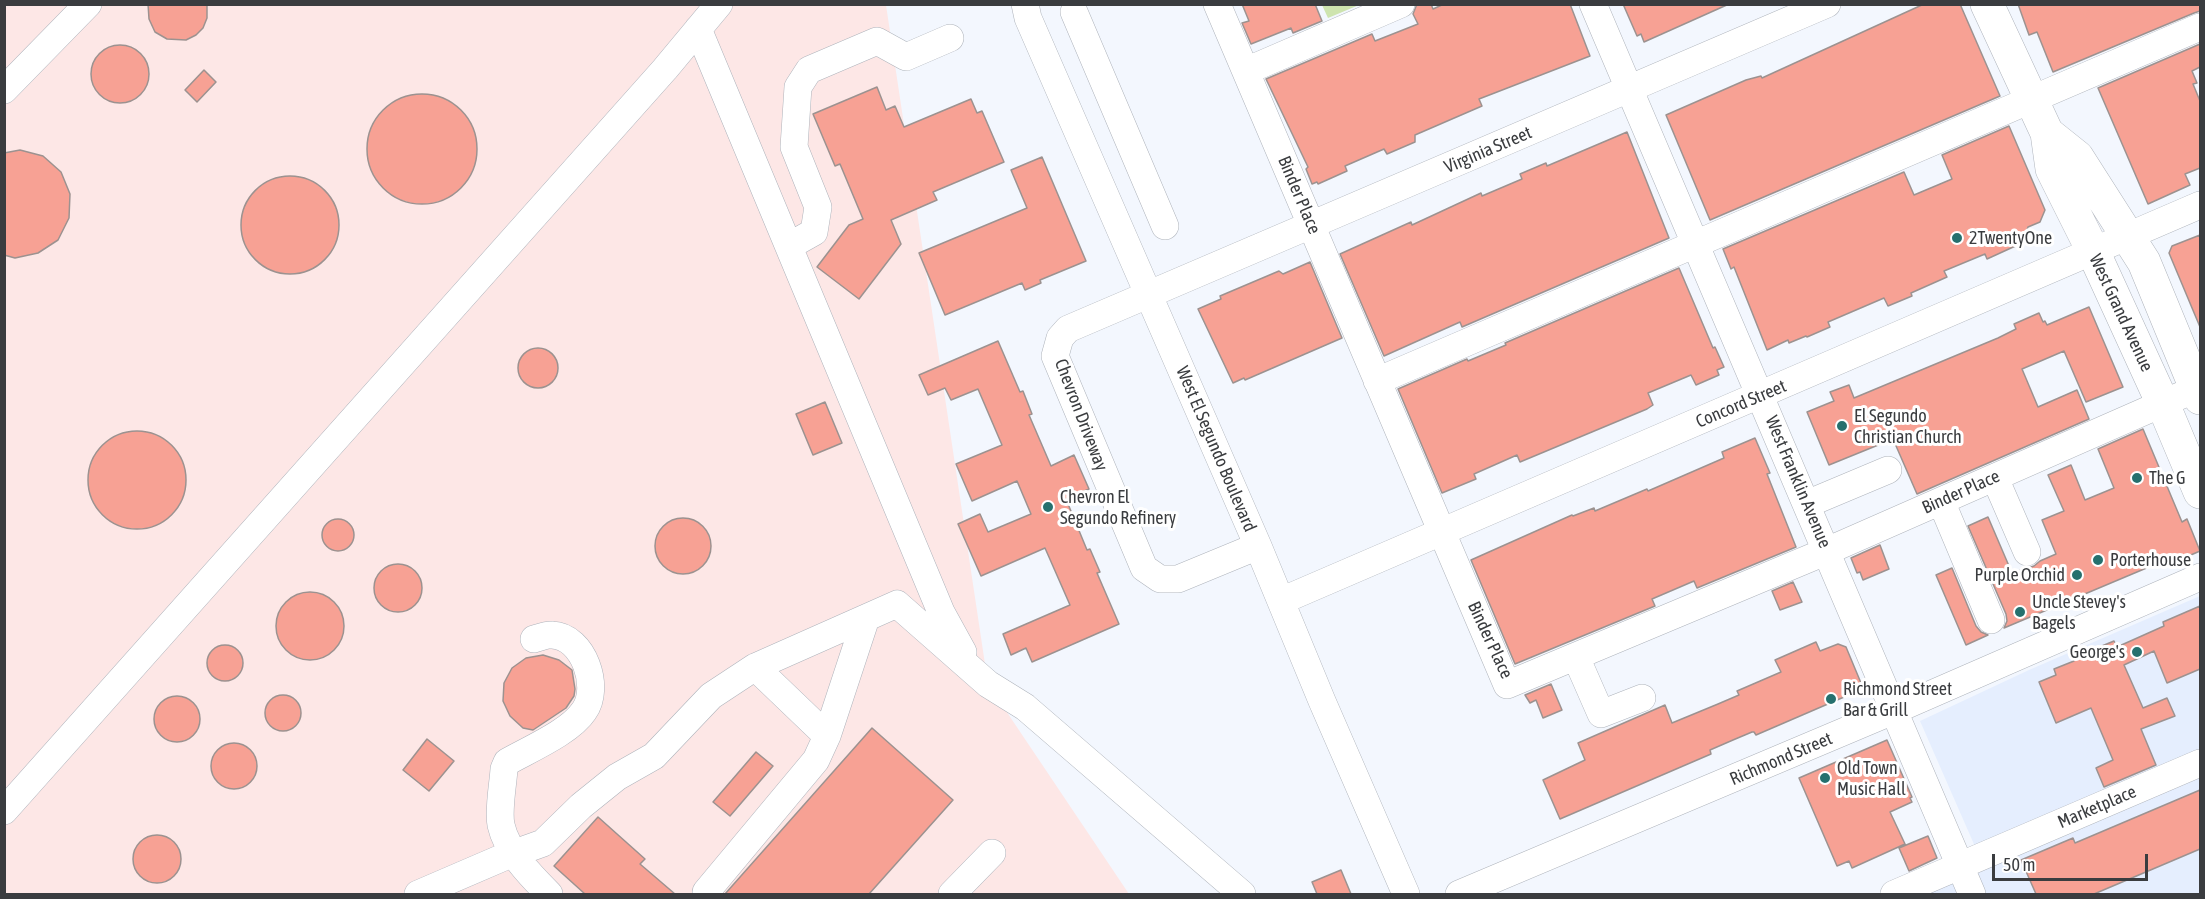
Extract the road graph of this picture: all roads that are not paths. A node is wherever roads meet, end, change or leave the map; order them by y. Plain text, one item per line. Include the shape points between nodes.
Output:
1 (88, 4) edge
2 (719, 4) edge
3 (1025, 4) edge
4 (1217, 4) edge
5 (1401, 4) edge
6 (1593, 4) edge
7 (1827, 4) edge
8 (1987, 4) edge
9 (1074, 12) dead end
10 (2200, 27) edge
11 (698, 29) junction
12 (950, 38) dead end
13 (1246, 71) junction
14 (4, 90) edge
15 (1629, 90) junction
16 (2031, 101) junction
17 (2047, 133) junction
18 (2200, 205) edge
19 (1311, 225) junction
20 (1166, 226) dead end
21 (2129, 236) junction
22 (1695, 243) junction
23 (789, 246) junction
24 (2093, 251) junction
25 (1149, 294) junction
26 (1377, 381) junction
27 (2199, 391) edge
28 (1761, 395) junction
29 (2163, 404) junction
30 (1888, 470) dead end
31 (1995, 478) junction
32 (2200, 492) edge
33 (1941, 501) junction
34 (1807, 504) junction
35 (1441, 531) junction
36 (1258, 546) junction
37 (1827, 551) junction
38 (2027, 552) dead end
39 (2200, 577) edge
40 (1281, 601) junction
41 (866, 618) junction
42 (1991, 620) dead end
43 (534, 639) dead end
44 (1576, 657) junction
45 (755, 667) junction
46 (988, 684) junction
47 (1642, 698) dead end
48 (1895, 710) junction
49 (827, 736) junction
50 (2200, 763) edge
51 (4, 811) edge
52 (514, 854) junction
53 (992, 854) dead end
54 (1960, 866) junction
55 (706, 892) dead end
56 (418, 894) edge
57 (549, 894) edge
58 (952, 894) edge
59 (1242, 894) edge
60 (1406, 894) edge
61 (1459, 894) edge
62 (1894, 894) edge
63 (1972, 894) edge

1 - 14 street
2 - 11 street
3 - 25 street, West El Segundo Boulevard
4 - 13 street, Binder Place
5 - 13 street
6 - 15 street, West Franklin Avenue
7 - 15 street, Virginia Street
8 - 16 main road, West Grand Avenue
9 - 20 street
10 - 16 street
11 - 23 street
11 - 51 street
12 - 23 street via 906,57 878,41 809,70 798,87 794,147 818,207 814,232
13 - 19 street, Binder Place
15 - 19 street, Virginia Street
15 - 22 street, West Franklin Avenue
16 - 17 main road, West Grand Avenue
16 - 22 street
17 - 21 main road, West Grand Avenue via 2077,157
17 - 24 main road, West Grand Avenue via 2052,169
18 - 21 street, Concord Street
19 - 25 street, Virginia Street
19 - 26 street, Binder Place
21 - 24 street, Concord Street
21 - 27 main road, West Grand Avenue
22 - 26 street
22 - 28 street, West Franklin Avenue
23 - 46 street via 941,612 963,652
24 - 28 street, Concord Street
24 - 29 main road, West Grand Avenue
25 - 36 street, West El Segundo Boulevard
25 - 36 street, Chevron Driveway via 1068,329 1060,338 1055,356 1144,568 1160,579 1178,579
26 - 35 street, Binder Place
27 - 29 street, Binder Place
28 - 34 street, West Franklin Avenue
28 - 35 street, Concord Street
29 - 31 street, Binder Place
29 - 32 main road, West Grand Avenue
30 - 34 street
31 - 33 street, Binder Place
31 - 38 street
33 - 37 street, Binder Place
33 - 42 street
34 - 37 street, West Franklin Avenue
35 - 40 street, Concord Street
35 - 44 street, Binder Place via 1507,686
36 - 40 street, West El Segundo Boulevard
37 - 44 street, Binder Place
37 - 48 street, West Franklin Avenue
39 - 48 street, Richmond Street
40 - 60 street, West El Segundo Boulevard
41 - 45 street
41 - 46 street via 897,604
41 - 49 street
43 - 52 street via 552,635 566,639 580,652 591,681 591,697 584,712 568,727 507,762 500,823
44 - 47 street via 1601,714
45 - 49 street
45 - 52 street via 711,696 654,756 617,777 543,843
46 - 59 street via 1025,707
48 - 54 street, West Franklin Avenue
48 - 61 street, Richmond Street
49 - 55 street via 816,760
50 - 54 street, Marketplace
52 - 56 street
52 - 57 street
53 - 58 street
54 - 62 street, Marketplace
54 - 63 street, West Franklin Avenue

